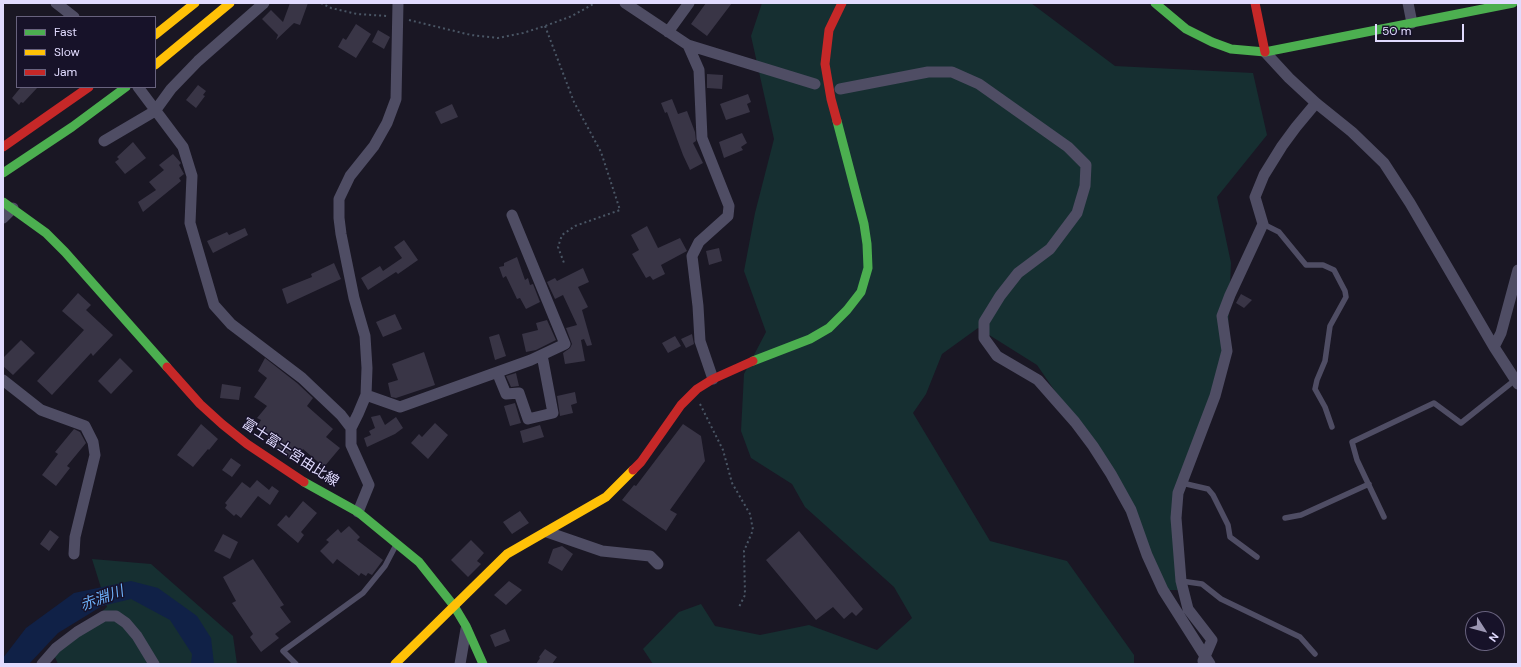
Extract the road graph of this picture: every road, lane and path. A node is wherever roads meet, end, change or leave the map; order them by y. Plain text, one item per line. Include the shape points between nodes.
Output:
1 (56, 3) edge
2 (195, 3) edge
3 (230, 3) edge
4 (264, 3) edge
5 (321, 3) edge
6 (398, 3) edge
7 (596, 3) edge
8 (625, 3) edge
9 (689, 3) edge
10 (842, 3) edge
11 (1155, 3) edge
12 (1255, 3) edge
13 (1408, 3) edge
14 (1513, 3) edge
15 (73, 16) edge
16 (397, 17) junction
17 (1412, 23) junction
18 (545, 26) junction
19 (668, 32) junction
20 (156, 35) edge
21 (688, 45) junction
22 (1265, 52) junction
23 (156, 64) edge
24 (815, 84) dead end
25 (88, 88) edge
26 (125, 88) edge
27 (139, 88) edge
28 (840, 89) dead end
29 (1316, 103) junction
30 (155, 111) junction
31 (104, 141) dead end
32 (3, 147) edge
33 (3, 173) edge
34 (8, 205) edge
35 (512, 215) dead end
36 (3, 218) edge
37 (1264, 224) junction
38 (564, 263) dead end
39 (1518, 270) edge
40 (1494, 347) junction
41 (542, 355) junction
42 (497, 372) junction
43 (713, 379) junction
44 (3, 380) edge
45 (1517, 382) edge
46 (697, 389) junction
47 (366, 395) junction
48 (1332, 427) dead end
49 (351, 428) junction
50 (1181, 483) junction
51 (1369, 484) junction
52 (358, 512) junction
53 (1384, 517) dead end
54 (1285, 518) dead end
55 (547, 532) junction
56 (397, 543) junction
57 (74, 554) dead end
58 (1257, 558) dead end
59 (658, 564) dead end
60 (1181, 581) junction
61 (454, 606) junction
62 (739, 607) dead end
63 (466, 626) junction
64 (1315, 654) dead end
65 (1206, 661) edge
66 (42, 664) edge
67 (154, 664) edge
68 (296, 664) edge
69 (395, 664) edge
70 (460, 664) edge
71 (483, 664) edge

1 - 15 street
2 - 20 main road
3 - 23 main road
4 - 30 street via 198,61 171,89
5 - 16 path via 357,14
6 - 16 street
7 - 18 path
8 - 19 street
9 - 19 street
10 - 43 main road via 829,30 825,64 831,99 864,224 868,268 861,292 829,328 810,340
11 - 22 main road via 1186,29 1212,42 1231,49
12 - 22 main road
13 - 17 street
14 - 17 main road
16 - 18 path via 471,35 498,38
16 - 47 street via 396,99 387,123 374,146 350,176 340,199 341,234 354,298 365,336
17 - 22 main road
18 - 38 path via 574,102 601,152 620,210 575,226 562,235 558,247
19 - 21 street
21 - 24 street
21 - 43 street via 699,70 702,138 729,206 728,216 699,242 692,256 700,341
22 - 29 street
25 - 32 main road
26 - 33 main road
27 - 30 street
28 - 65 street via 928,72 952,72 979,84 1068,147 1086,166 1085,186 1077,213 1050,249 1018,273 1000,296 984,322 984,338 997,356 1038,380 1093,446 1131,510 1163,590
29 - 37 street via 1292,132 1264,175 1255,198
29 - 40 street via 1352,132 1384,163
30 - 31 street
30 - 49 street via 182,147 192,176 190,223 214,305 232,324 302,378
34 - 36 street
34 - 52 main road, 富士富士宮由比線 via 46,233 66,252 200,404 222,424 297,478
35 - 41 street via 566,344
37 - 48 lane via 1279,232 1306,265 1323,265 1334,270 1345,291 1346,297 1330,326 1325,361 1315,389
37 - 50 street via 1222,316 1227,351 1215,396
39 - 40 street via 1501,333
40 - 45 street
41 - 42 street
41 - 42 street via 552,413 528,419 519,393 506,394
42 - 47 street via 400,407
43 - 46 main road
44 - 57 street via 41,410 85,426 94,442 95,455 75,537
45 - 51 lane via 1461,423 1434,403 1352,442 1357,460
46 - 55 main road via 681,405 641,462 623,481 606,497
46 - 62 path via 700,404 723,450 732,483 750,514 753,530 744,550 745,595
47 - 49 street
49 - 52 street via 351,445 369,485
50 - 58 lane via 1208,489 1228,525 1230,536
50 - 60 street via 1176,518
51 - 53 lane
51 - 54 lane via 1301,515
52 - 56 main road, 富士富士宮由比線
55 - 59 street via 602,551 650,556
55 - 61 main road via 507,554
56 - 61 main road, 富士富士宮由比線 via 438,583
56 - 68 lane via 385,566 363,593 283,651
60 - 64 lane via 1202,584 1221,599 1300,638
60 - 65 street via 1188,609 1212,640
61 - 63 main road, 富士富士宮由比線
61 - 69 main road
63 - 70 street
63 - 71 main road, 富士富士宮由比線
66 - 67 street via 56,648 104,616 116,616 126,623

